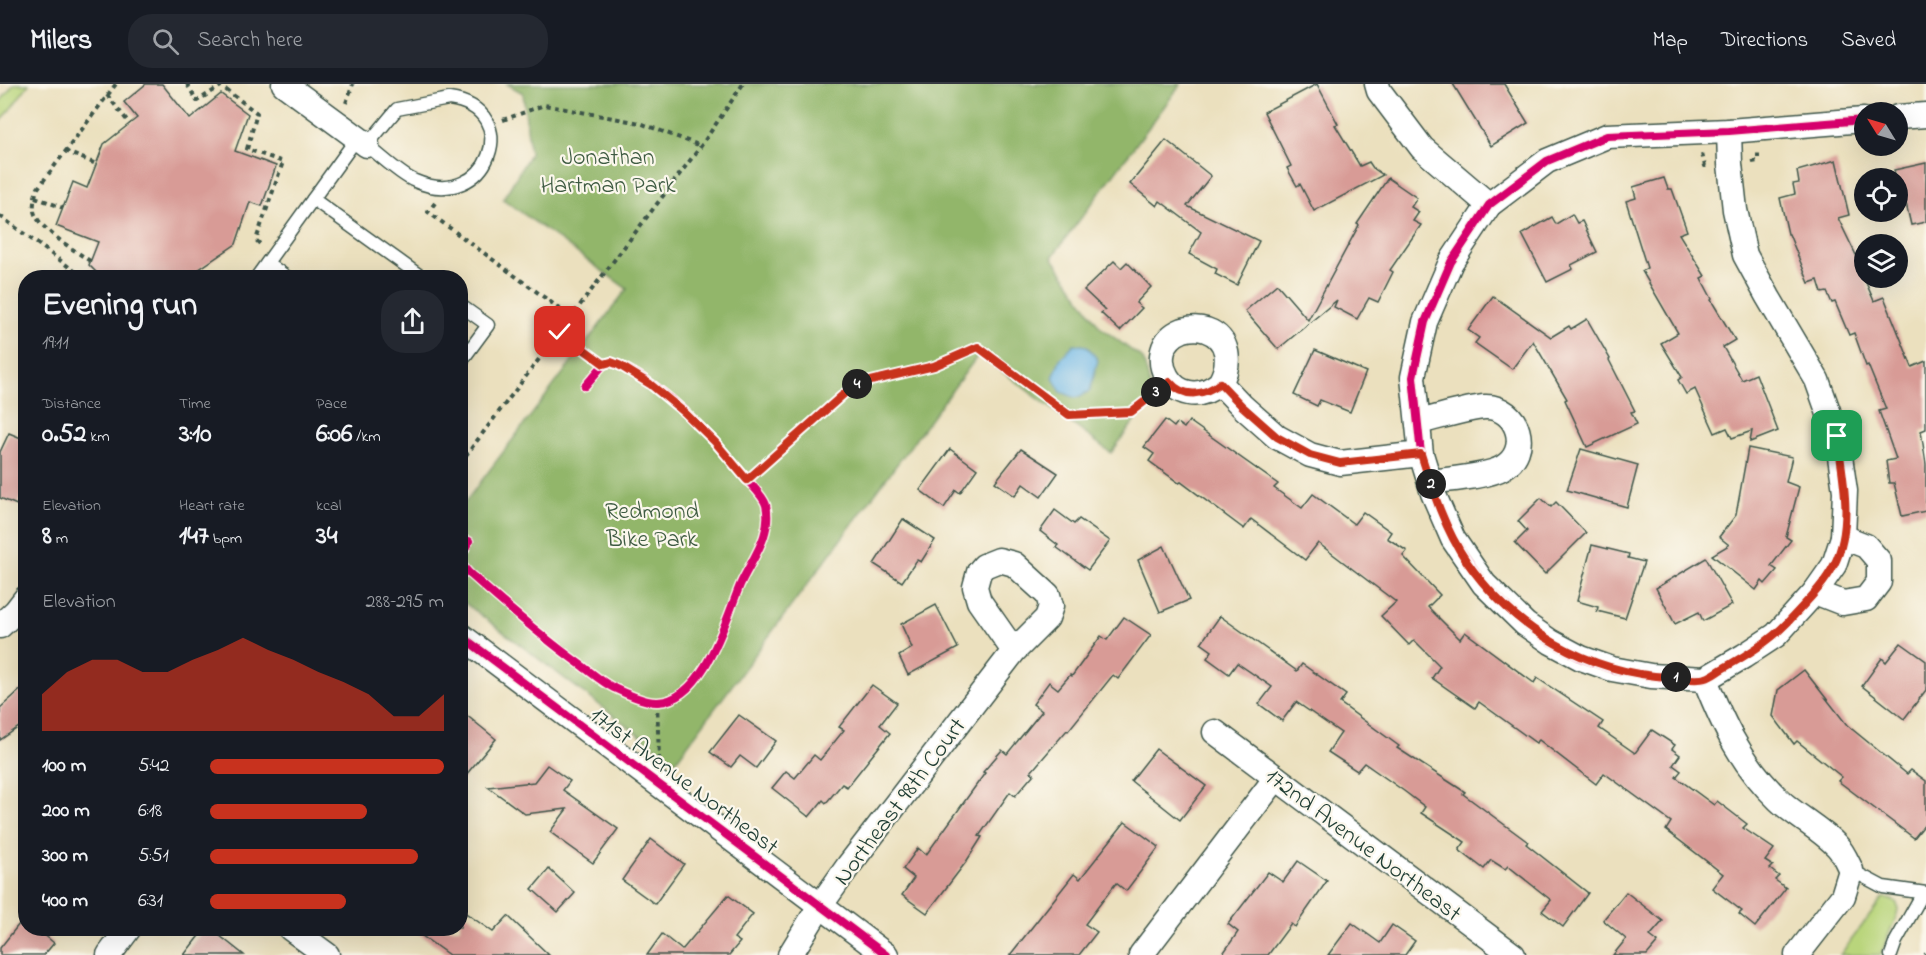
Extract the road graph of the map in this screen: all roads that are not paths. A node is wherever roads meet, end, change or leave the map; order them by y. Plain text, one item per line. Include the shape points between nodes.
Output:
1 (284, 84) edge
2 (1377, 84) edge
3 (1926, 115) edge
4 (1908, 116) edge
5 (1854, 121) edge
6 (1729, 131) junction
7 (362, 142) junction
8 (314, 199) junction
9 (1489, 205) junction
10 (267, 263) junction
11 (262, 270) edge
12 (277, 270) edge
13 (412, 270) edge
14 (468, 311) edge
15 (468, 352) edge
16 (1220, 383) junction
17 (1418, 422) junction
18 (1421, 454) junction
19 (1430, 482) junction
20 (1843, 537) junction
21 (1815, 592) junction
22 (18, 608) edge
23 (0, 626) edge
24 (468, 641) edge
25 (1014, 651) dead end
26 (1705, 679) junction
27 (1215, 732) dead end
28 (1276, 778) junction
29 (1851, 870) junction
30 (1924, 893) edge
31 (820, 906) junction
32 (123, 936) edge
33 (301, 936) edge
34 (109, 955) edge
35 (327, 955) edge
36 (790, 955) edge
37 (886, 955) edge
38 (1141, 955) edge
39 (1513, 955) edge
40 (1797, 955) edge
41 (1891, 955) edge

1 - 7 street
2 - 9 street via 1422,148
3 - 4 street
5 - 6 street
6 - 9 street via 1607,136 1547,161
6 - 20 street via 1735,210 1745,255 1817,380 1837,436 1845,491
7 - 7 lane via 397,109 449,99 461,101 482,114 492,140 482,169 470,180 446,188 414,181
7 - 8 lane
8 - 10 lane
8 - 13 lane
9 - 17 street via 1452,262 1425,322 1413,377
10 - 11 lane
10 - 12 lane
14 - 15 lane via 488,325
16 - 16 street via 1228,364 1227,353 1217,336 1198,328 1178,332 1170,339 1162,358 1162,368 1170,382 1182,392 1192,394
16 - 18 street via 1277,437 1310,455 1340,463
17 - 18 street
17 - 19 street via 1485,407 1510,416 1519,432 1514,458 1501,469
18 - 19 street
19 - 26 street via 1453,539 1467,562 1525,624 1581,658 1612,669
20 - 21 street via 1834,565
20 - 21 street via 1866,546 1879,561 1879,582 1866,599 1843,603
21 - 26 street via 1776,634
22 - 23 street
24 - 31 street, 171st Avenue Northeast
25 - 31 street, Northeast 98th Court
26 - 29 street via 1734,746 1754,773 1779,801 1839,847
27 - 28 street, 172nd Avenue Northeast
28 - 38 street
28 - 39 street, 172nd Avenue Northeast
29 - 30 lane via 1882,887
29 - 40 street via 1843,896
30 - 41 lane
31 - 36 street, Northeast 98th Court
31 - 37 street, 171st Avenue Northeast
32 - 34 street
33 - 35 street

